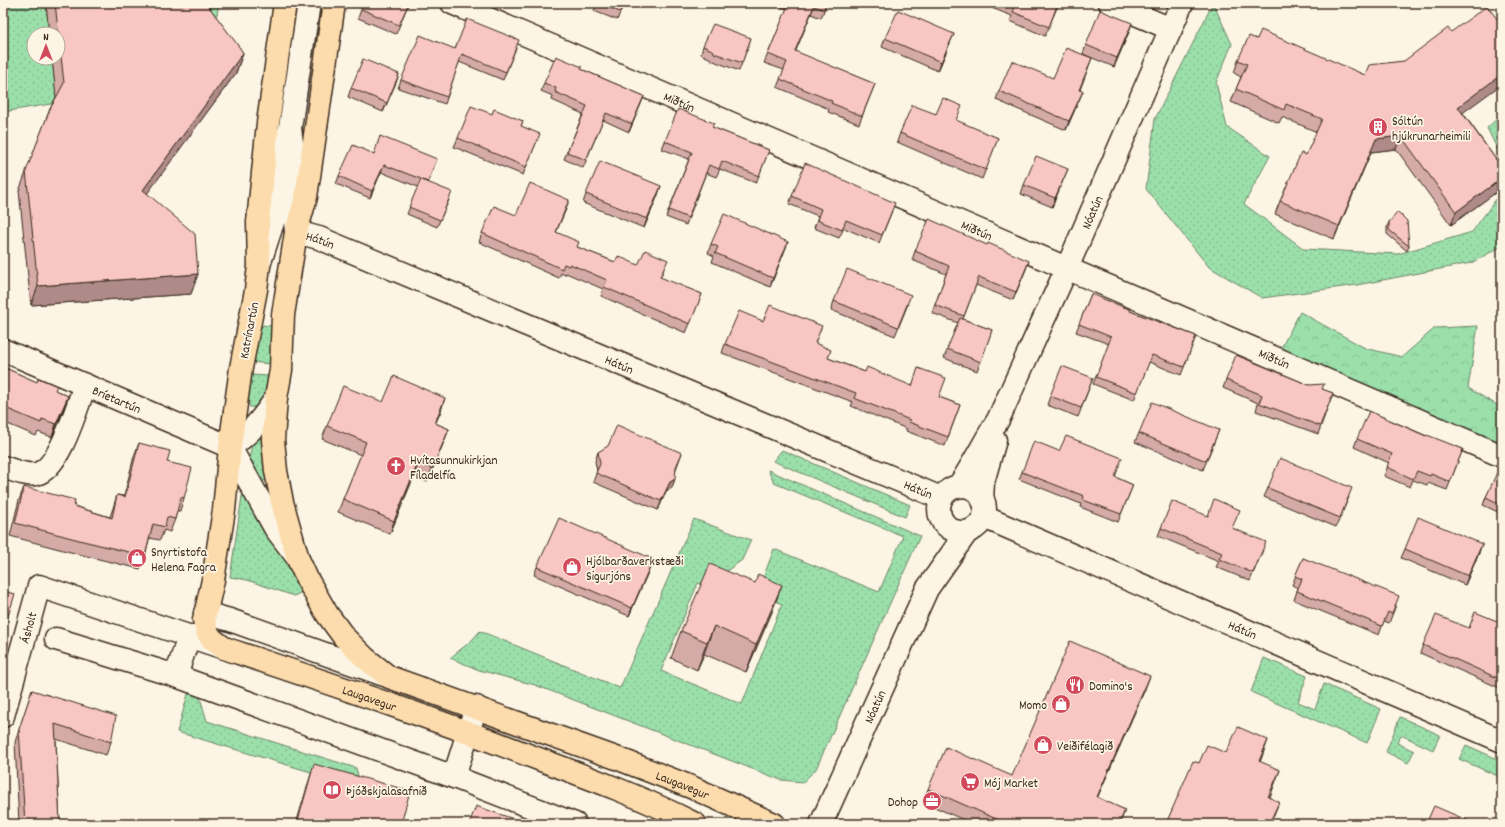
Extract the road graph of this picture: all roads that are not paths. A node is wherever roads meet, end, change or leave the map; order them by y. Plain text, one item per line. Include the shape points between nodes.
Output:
1 (285, 3) edge
2 (309, 3) edge
3 (334, 3) edge
4 (452, 3) edge
5 (1110, 3) edge
6 (1182, 3) edge
7 (1171, 29) junction
8 (290, 128) junction
9 (296, 232) junction
10 (259, 266) junction
11 (1067, 268) junction
12 (3, 350) edge
13 (85, 385) junction
14 (276, 398) junction
15 (998, 420) junction
16 (230, 447) junction
17 (1502, 456) edge
18 (3, 467) edge
19 (947, 501) junction
20 (983, 508) junction
21 (967, 532) junction
22 (298, 559) junction
23 (39, 586) joint
24 (927, 589) junction
25 (205, 613) junction
26 (189, 636) junction
27 (56, 639) dead end
28 (224, 648) junction
29 (176, 676) junction
30 (389, 677) junction
31 (476, 707) junction
32 (3, 716) edge
33 (468, 732) junction
34 (1502, 741) edge
35 (454, 777) junction
36 (575, 824) edge
37 (695, 824) edge
38 (774, 824) edge
39 (821, 824) edge

1 - 10 main road, Katrínartún via 268,123 258,222
2 - 8 street
3 - 9 main road via 306,197
4 - 11 street, Miðtún
5 - 7 street
6 - 7 street, Nóatún
7 - 11 street, Nóatún
8 - 9 street via 294,159 292,200
8 - 10 street via 278,163 273,222
9 - 14 main road via 283,315 281,370
9 - 19 street, Hátún via 319,238
10 - 16 main road, Katrínartún
11 - 15 street, Nóatún
11 - 17 street, Miðtún
12 - 13 street, Bríetartún
13 - 16 street, Bríetartún
13 - 18 street via 63,444 44,470 36,474 22,473
14 - 16 street via 263,418 247,435
14 - 22 main road via 273,440 276,471
15 - 19 street, Nóatún via 966,475
15 - 20 street, Nóatún via 983,482
16 - 22 street via 275,528
16 - 25 main road, Katrínartún via 224,510 214,576
19 - 20 street via 966,487 978,493
19 - 21 street via 945,526 959,532
19 - 24 street, Nóatún via 940,542
20 - 21 street, Nóatún via 980,524
20 - 34 street, Hátún
21 - 24 street, Nóatún
22 - 30 main road via 327,614 344,637
23 - 26 street, Laugavegur
23 - 32 street, Ásholt
24 - 39 street, Nóatún
25 - 28 main road, Katrínartún via 207,632
25 - 30 street, Laugavegur
26 - 28 street, Laugavegur
26 - 29 street
27 - 29 street
28 - 33 main road, Laugavegur
29 - 35 street
30 - 31 main road, Laugavegur
31 - 33 street
31 - 38 main road, Laugavegur via 691,787
33 - 35 street
33 - 37 main road, Laugavegur via 636,796
35 - 36 street

